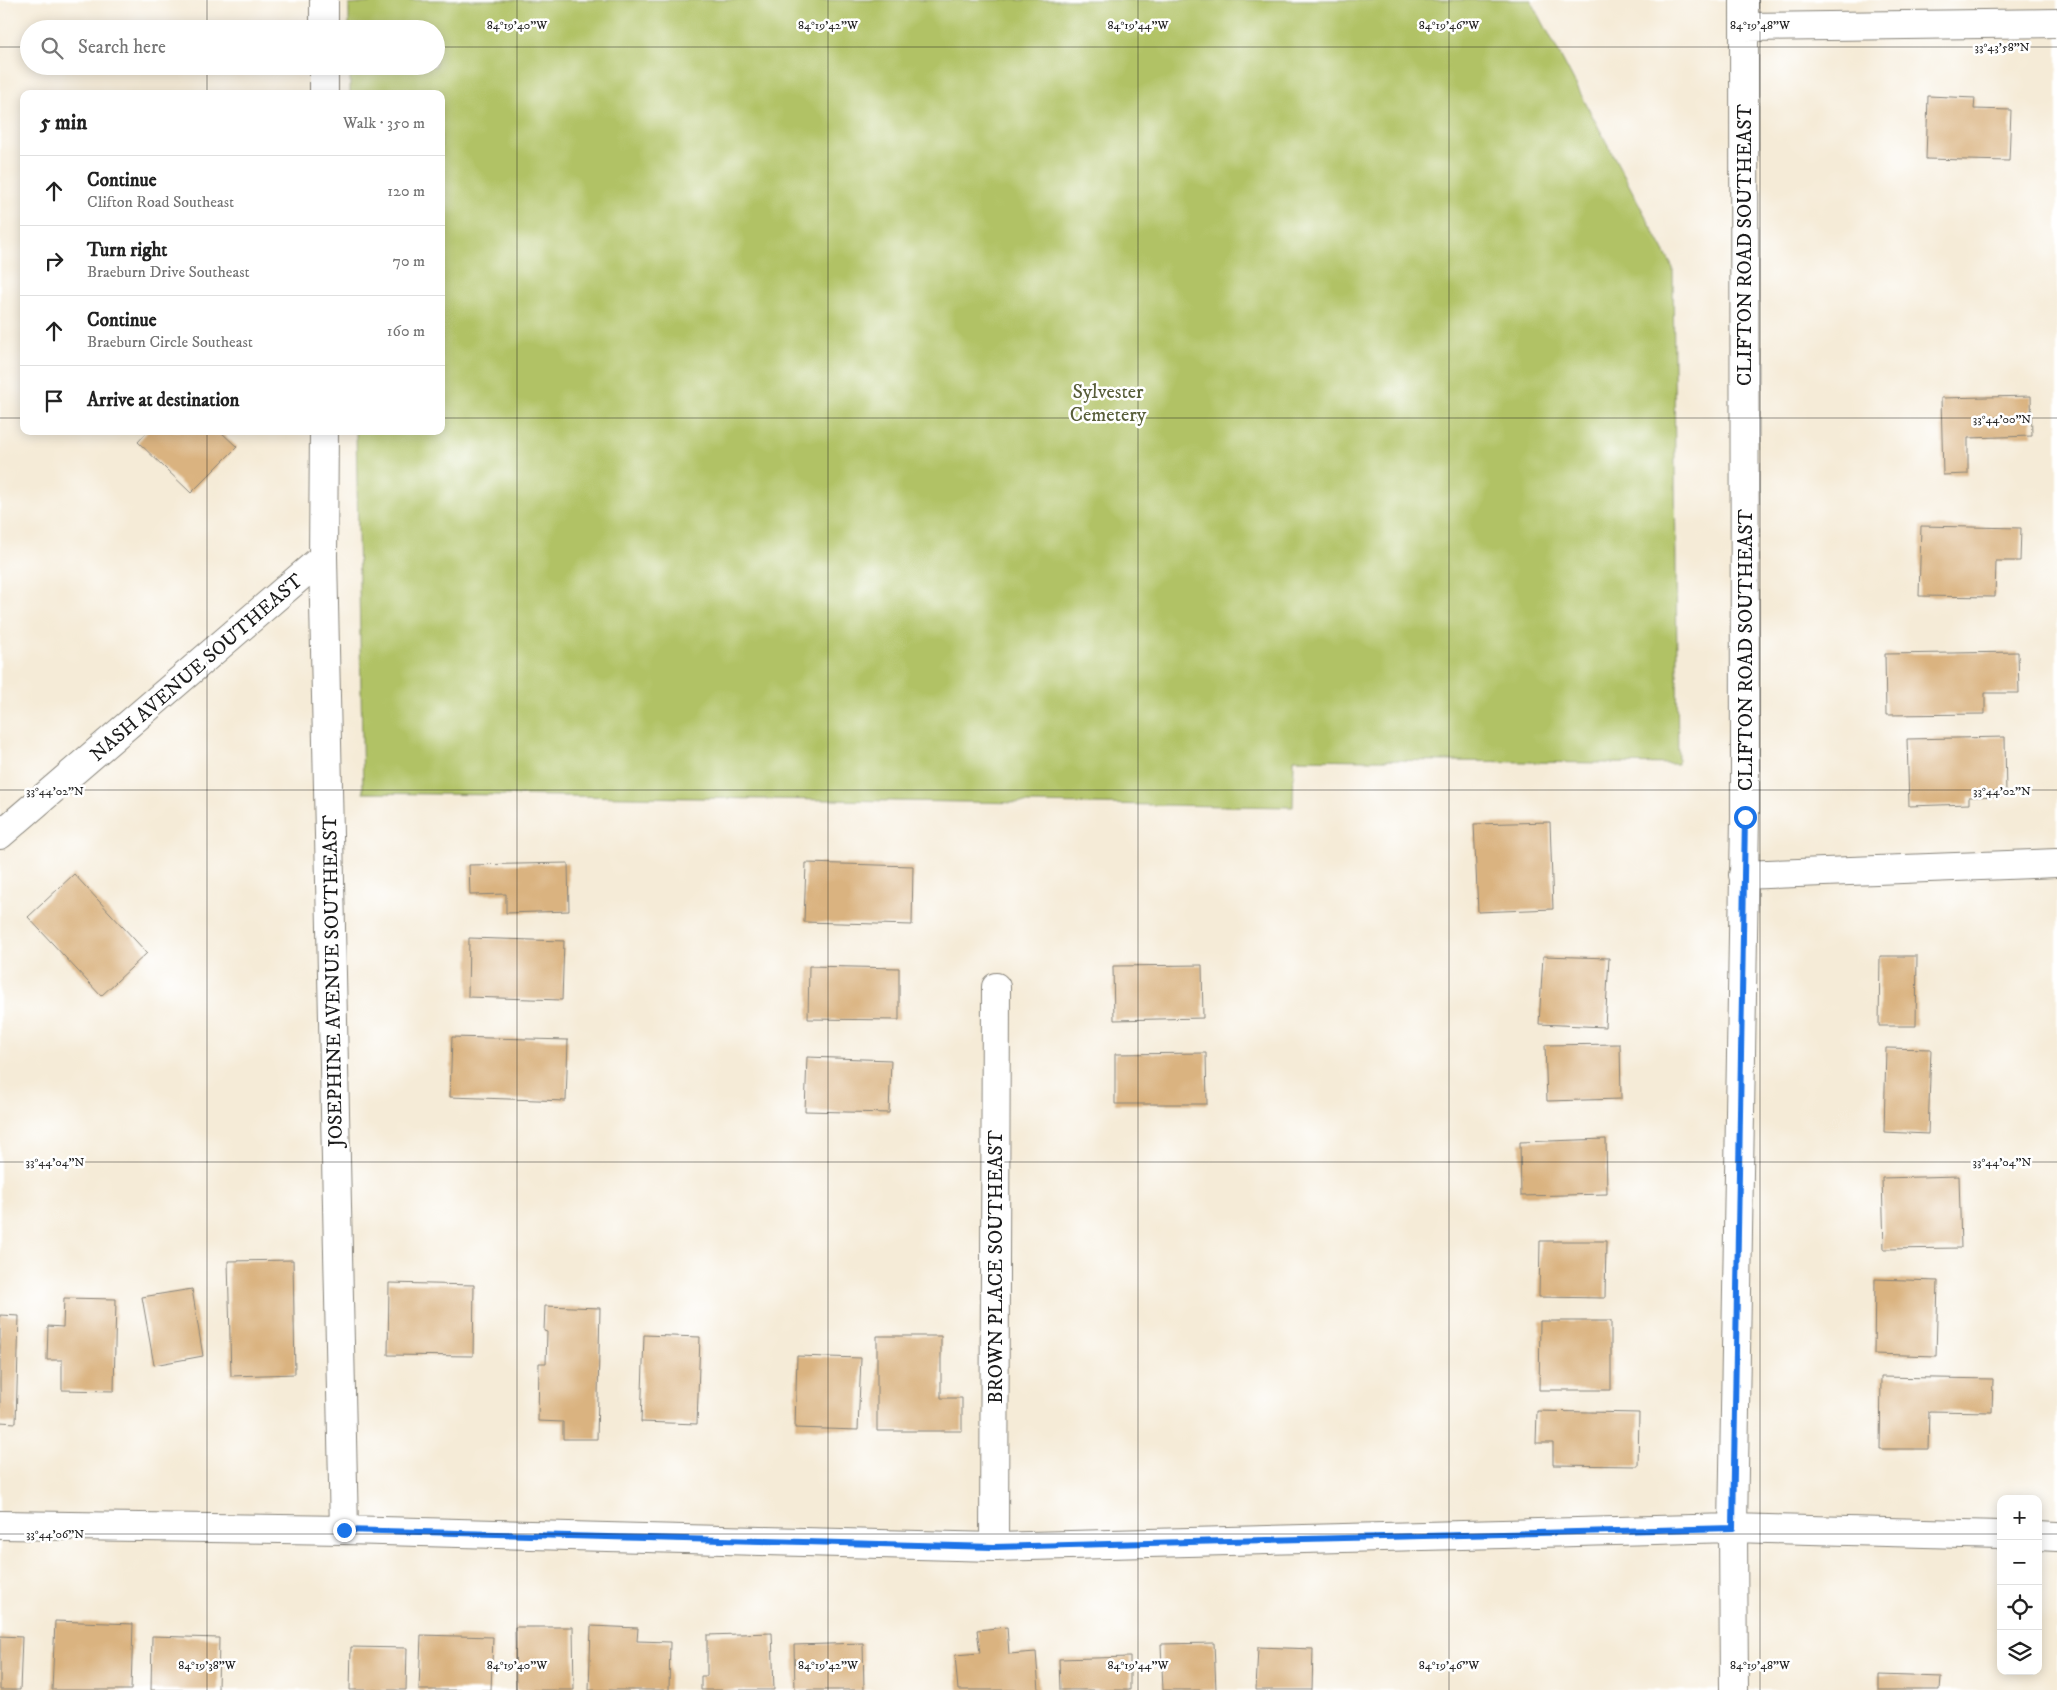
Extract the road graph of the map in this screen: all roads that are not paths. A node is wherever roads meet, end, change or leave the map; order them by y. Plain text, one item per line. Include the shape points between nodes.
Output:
1 (324, 0) edge
2 (1744, 0) edge
3 (324, 20) edge
4 (2057, 23) edge
5 (1744, 27) junction
6 (324, 75) edge
7 (324, 90) edge
8 (324, 435) edge
9 (323, 557) junction
10 (0, 835) edge
11 (2057, 863) edge
12 (1743, 875) junction
13 (996, 987) dead end
14 (0, 1525) edge
15 (1733, 1528) junction
16 (344, 1530) junction
17 (1997, 1535) edge
18 (2042, 1536) edge
19 (2057, 1537) edge
20 (994, 1547) junction
21 (1734, 1690) edge

1 - 3 street
2 - 5 street, CLIFTON ROAD SOUTHEAST
4 - 5 street
5 - 12 street, CLIFTON ROAD SOUTHEAST
6 - 7 street
8 - 9 street, JOSEPHINE AVENUE SOUTHEAST
9 - 10 street, NASH AVENUE SOUTHEAST
9 - 16 street, JOSEPHINE AVENUE SOUTHEAST
11 - 12 street
12 - 15 street, CLIFTON ROAD SOUTHEAST
13 - 20 street, BROWN PLACE SOUTHEAST
14 - 16 street
15 - 17 street
15 - 20 street
15 - 21 street, CLIFTON ROAD SOUTHEAST
16 - 20 street
18 - 19 street

